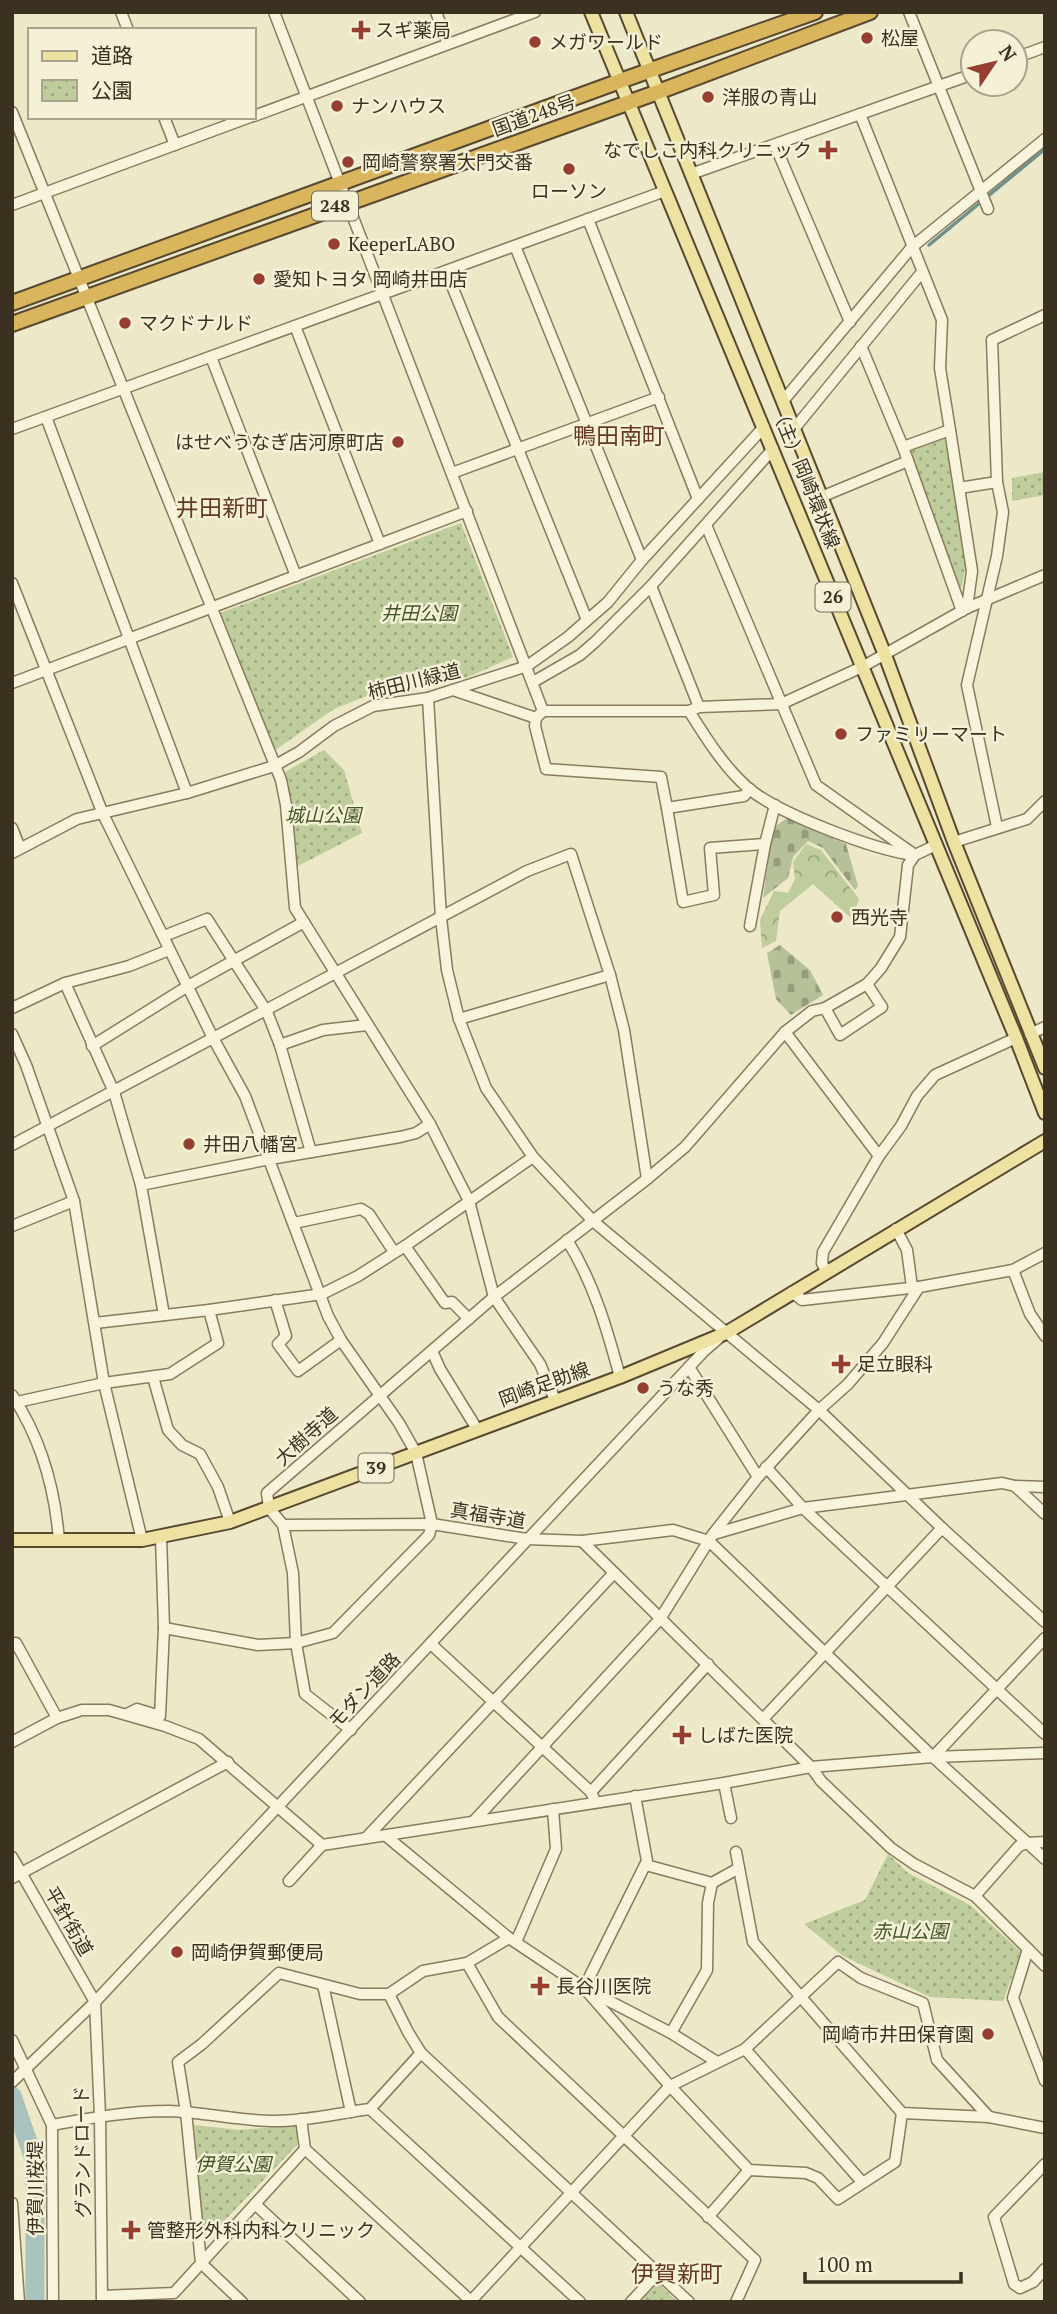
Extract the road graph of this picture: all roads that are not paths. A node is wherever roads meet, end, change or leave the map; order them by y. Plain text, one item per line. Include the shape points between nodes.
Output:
1 (274, 12) edge
2 (436, 12) edge
3 (535, 12) edge
4 (592, 12) edge
5 (626, 12) edge
6 (815, 12) edge
7 (870, 12) edge
8 (909, 12) edge
9 (448, 44) junction
10 (649, 71) junction
11 (959, 80) edge
12 (620, 81) junction
13 (939, 88) junction
14 (658, 92) junction
15 (306, 96) junction
16 (629, 102) junction
17 (12, 112) edge
18 (860, 114) junction
19 (256, 115) edge
20 (165, 119) edge
21 (246, 119) edge
22 (1045, 139) edge
23 (175, 145) junction
24 (775, 145) junction
25 (691, 174) junction
26 (340, 184) junction
27 (666, 191) junction
28 (980, 192) junction
29 (45, 193) junction
30 (347, 202) junction
31 (12, 205) edge
32 (988, 209) dead end
33 (588, 219) junction
34 (515, 246) junction
35 (912, 247) junction
36 (446, 271) junction
37 (922, 272) junction
38 (79, 278) junction
39 (383, 294) junction
40 (86, 297) junction
41 (12, 303) edge
42 (1045, 315) edge
43 (850, 322) junction
44 (12, 324) edge
45 (295, 326) junction
46 (861, 346) junction
47 (211, 357) junction
48 (123, 389) junction
49 (659, 397) junction
50 (783, 401) junction
51 (46, 417) junction
52 (587, 423) junction
53 (764, 426) junction
54 (12, 429) edge
55 (794, 429) junction
56 (950, 430) junction
57 (903, 447) junction
58 (518, 448) junction
59 (773, 449) junction
60 (908, 461) junction
61 (452, 472) junction
62 (997, 482) junction
63 (959, 488) junction
64 (821, 497) junction
65 (698, 499) junction
66 (467, 511) junction
67 (706, 525) junction
68 (380, 544) junction
69 (642, 560) junction
70 (1045, 575) edge
71 (296, 576) junction
72 (12, 583) edge
73 (650, 586) junction
74 (985, 601) junction
75 (211, 608) junction
76 (964, 610) junction
77 (587, 620) junction
78 (130, 639) junction
79 (885, 655) junction
80 (527, 666) junction
81 (862, 667) junction
82 (47, 671) junction
83 (533, 682) junction
84 (12, 683) edge
85 (451, 690) junction
86 (428, 698) junction
87 (781, 704) junction
88 (694, 709) junction
89 (539, 714) junction
90 (274, 766) junction
91 (750, 789) junction
92 (187, 793) junction
93 (1045, 801) edge
94 (775, 805) junction
95 (667, 808) junction
96 (103, 814) junction
97 (997, 827) junction
98 (12, 828) edge
99 (954, 842) junction
100 (765, 844) junction
101 (936, 845) junction
102 (16, 850) edge
103 (915, 855) junction
104 (441, 918) junction
105 (304, 922) junction
106 (750, 926) dead end
107 (164, 936) junction
108 (169, 950) junction
109 (233, 962) junction
110 (336, 974) junction
111 (610, 975) junction
112 (65, 983) junction
113 (867, 984) junction
114 (188, 986) junction
115 (12, 1008) edge
116 (825, 1008) junction
117 (267, 1012) junction
118 (459, 1020) junction
119 (368, 1025) junction
120 (1045, 1027) edge
121 (785, 1032) junction
122 (12, 1034) edge
123 (1030, 1034) junction
124 (213, 1038) junction
125 (1016, 1038) junction
126 (279, 1045) junction
127 (92, 1046) junction
128 (1045, 1068) edge
129 (114, 1093) junction
130 (1045, 1114) edge
131 (430, 1124) junction
132 (49, 1126) junction
133 (1045, 1141) edge
134 (12, 1145) edge
135 (311, 1152) junction
136 (879, 1156) junction
137 (533, 1157) junction
138 (270, 1159) junction
139 (647, 1179) junction
140 (141, 1185) junction
141 (74, 1201) junction
142 (469, 1201) junction
143 (593, 1221) junction
144 (294, 1223) junction
145 (12, 1226) edge
146 (896, 1229) junction
147 (567, 1240) junction
148 (405, 1246) junction
149 (394, 1252) junction
150 (1045, 1253) edge
151 (1013, 1270) junction
152 (825, 1271) junction
153 (915, 1287) junction
154 (792, 1292) junction
155 (321, 1294) junction
156 (495, 1297) junction
157 (275, 1300) junction
158 (209, 1310) junction
159 (164, 1315) junction
160 (469, 1319) junction
161 (95, 1323) junction
162 (726, 1333) junction
163 (1045, 1336) edge
164 (341, 1340) junction
165 (432, 1351) junction
166 (689, 1367) junction
167 (153, 1377) junction
168 (620, 1377) junction
169 (104, 1383) junction
170 (380, 1396) junction
171 (15, 1399) edge
172 (555, 1400) junction
173 (819, 1410) junction
174 (477, 1429) junction
175 (416, 1453) junction
176 (766, 1467) junction
177 (758, 1477) junction
178 (1015, 1486) junction
179 (1045, 1487) edge
180 (907, 1494) junction
181 (269, 1507) junction
182 (803, 1508) junction
183 (1045, 1514) edge
184 (230, 1522) junction
185 (432, 1524) junction
186 (282, 1525) junction
187 (942, 1528) junction
188 (161, 1537) junction
189 (711, 1538) junction
190 (527, 1539) junction
191 (12, 1540) edge
192 (142, 1540) junction
193 (59, 1541) junction
194 (582, 1541) junction
195 (614, 1573) junction
196 (888, 1586) junction
197 (660, 1619) junction
198 (1045, 1622) edge
199 (164, 1628) junction
200 (1045, 1638) edge
201 (12, 1643) edge
202 (296, 1643) junction
203 (431, 1644) junction
204 (825, 1654) junction
205 (708, 1664) junction
206 (996, 1688) junction
207 (493, 1701) junction
208 (127, 1714) junction
209 (57, 1718) junction
210 (763, 1719) junction
211 (351, 1730) junction
212 (1045, 1734) edge
213 (12, 1742) edge
214 (543, 1748) junction
215 (1045, 1753) edge
216 (933, 1757) junction
217 (228, 1762) junction
218 (811, 1767) junction
219 (724, 1783) junction
220 (635, 1796) junction
221 (593, 1797) junction
222 (278, 1806) junction
223 (553, 1809) junction
224 (731, 1818) dead end
225 (473, 1821) junction
226 (386, 1836) junction
227 (366, 1838) junction
228 (1045, 1842) edge
229 (1027, 1843) junction
230 (322, 1845) junction
231 (736, 1852) dead end
232 (12, 1857) edge
233 (1045, 1859) edge
234 (646, 1865) junction
235 (739, 1868) junction
236 (17, 1875) edge
237 (289, 1881) dead end
238 (712, 1883) junction
239 (975, 1896) junction
240 (513, 1940) junction
241 (1028, 1949) junction
242 (467, 1963) junction
243 (1045, 1966) edge
244 (323, 1986) junction
245 (584, 1988) junction
246 (389, 1994) junction
247 (799, 1997) junction
248 (95, 2002) junction
249 (671, 2033) junction
250 (12, 2040) edge
251 (745, 2049) junction
252 (421, 2053) junction
253 (717, 2062) junction
254 (24, 2069) junction
255 (1045, 2081) edge
256 (12, 2082) edge
257 (670, 2085) junction
258 (370, 2109) junction
259 (186, 2112) junction
260 (351, 2112) junction
261 (902, 2113) junction
262 (100, 2116) junction
263 (989, 2117) junction
264 (301, 2119) junction
265 (52, 2125) junction
266 (1045, 2128) edge
267 (623, 2136) junction
268 (305, 2149) junction
269 (1045, 2164) edge
270 (749, 2170) junction
271 (862, 2182) junction
272 (571, 2191) junction
273 (12, 2203) edge
274 (254, 2204) junction
275 (708, 2217) junction
276 (521, 2245) junction
277 (201, 2263) junction
278 (1045, 2269) edge
279 (658, 2273) junction
280 (17, 2297) edge
281 (176, 2297) edge
282 (102, 2299) edge
283 (471, 2301) edge
284 (53, 2302) edge
285 (242, 2302) edge
286 (360, 2302) edge
287 (580, 2302) edge
288 (631, 2302) edge
289 (689, 2302) edge
290 (736, 2302) edge

1 - 15 street
2 - 9 street
3 - 9 street
4 - 12 main road, （主）岡崎環状線 / 26
5 - 10 main road, （主）岡崎環状線 / 26
6 - 10 highway, 国道248号 / 248
7 - 14 highway, 国道248号 / 248
8 - 13 street
9 - 15 street
10 - 12 highway, 国道248号 / 248
10 - 14 main road, （主）岡崎環状線 / 26
11 - 13 street
12 - 16 main road, （主）岡崎環状線 / 26
12 - 26 highway, 国道248号 / 248
13 - 18 street
13 - 28 street
14 - 16 highway, 国道248号 / 248
14 - 25 main road, （主）岡崎環状線 / 26
15 - 19 street
15 - 26 street
16 - 27 main road, （主）岡崎環状線 / 26
16 - 30 highway, 国道248号 / 248
17 - 29 street
18 - 24 street
18 - 35 street
20 - 23 street
21 - 23 street
22 - 28 street
23 - 29 street
24 - 25 street
24 - 43 street
25 - 50 main road, （主）岡崎環状線 / 26
26 - 30 street
26 - 38 highway, 国道248号 / 248
27 - 33 street
27 - 53 main road, （主）岡崎環状線 / 26
28 - 32 street
28 - 35 street
29 - 31 street
29 - 38 street
30 - 39 street
30 - 40 highway, 国道248号 / 248
33 - 34 street
33 - 49 street
34 - 36 street
34 - 52 street
35 - 37 street
35 - 43 street
36 - 39 street
36 - 58 street
37 - 46 street
37 - 56 street via 942,320 940,368
38 - 40 street
38 - 41 highway, 国道248号 / 248
39 - 45 street
39 - 61 street
40 - 44 highway, 国道248号 / 248
40 - 48 street
42 - 62 street via 992,340
43 - 50 street
45 - 47 street
45 - 68 street
46 - 55 street
46 - 57 street
47 - 48 street
47 - 71 street
48 - 51 street
48 - 75 street
49 - 52 street
49 - 65 street
50 - 55 main road, （主）岡崎環状線 / 26
51 - 54 street
51 - 78 street
52 - 58 street
52 - 69 street
53 - 59 main road, （主）岡崎環状線 / 26
53 - 65 street, 柿田川緑道
55 - 64 main road, （主）岡崎環状線 / 26
56 - 57 street
56 - 63 street
57 - 60 street
58 - 61 street
58 - 77 street
59 - 67 street
59 - 81 main road, （主）岡崎環状線 / 26
60 - 64 street
60 - 76 street
61 - 66 street
62 - 63 street
62 - 74 street via 1003,512
63 - 76 street via 972,571
64 - 79 main road, （主）岡崎環状線 / 26
65 - 69 street, 柿田川緑道
66 - 68 street
66 - 80 street
67 - 73 street
67 - 87 street
68 - 71 street
69 - 77 street, 柿田川緑道
70 - 74 street
71 - 75 street
72 - 82 street
73 - 83 street via 580,655
73 - 88 street
74 - 76 street
74 - 97 street via 967,685
75 - 78 street
75 - 90 street
76 - 79 street
77 - 80 street, 柿田川緑道
78 - 82 street
78 - 92 street
79 - 81 street
79 - 99 main road, （主）岡崎環状線 / 26
80 - 83 street
80 - 85 street, 柿田川緑道
81 - 87 street
81 - 101 main road, （主）岡崎環状線 / 26
82 - 84 street
82 - 96 street
83 - 89 street
85 - 86 street, 柿田川緑道
85 - 89 street
86 - 90 street, 柿田川緑道 via 373,706
86 - 104 street
87 - 88 street
87 - 103 street via 816,785
88 - 89 street
88 - 91 street via 704,735
89 - 95 street via 546,769 661,777
90 - 92 street, 柿田川緑道
90 - 105 street via 286,805 295,908
91 - 94 street
91 - 95 street via 744,796
92 - 96 street, 柿田川緑道
93 - 97 street via 1027,819
94 - 100 street
94 - 103 street via 854,839
95 - 100 street via 683,902 714,895 710,848
96 - 102 street, 柿田川緑道 via 77,820
96 - 107 street
97 - 99 street
98 - 102 street
99 - 123 main road, （主）岡崎環状線 / 26
100 - 106 street
101 - 103 street
101 - 125 main road, （主）岡崎環状線 / 26
103 - 113 street via 908,865 900,937
104 - 110 street
104 - 111 street via 527,871 571,854
104 - 118 street
105 - 109 street
105 - 110 street
107 - 108 street
107 - 109 street via 207,919
108 - 112 street
108 - 114 street
109 - 114 street
109 - 117 street
110 - 117 street
110 - 119 street
111 - 118 street
111 - 139 street via 624,1030
112 - 115 street
112 - 127 street
113 - 116 street
113 - 116 street via 882,1007 840,1035
114 - 124 street
114 - 127 street
116 - 121 street via 812,1011
117 - 124 street
117 - 126 street
118 - 137 street via 486,1088
119 - 126 street via 323,1030
119 - 131 street
120 - 123 street
121 - 136 street
121 - 139 street via 685,1147
122 - 132 street
123 - 128 main road, （主）岡崎環状線 / 26
124 - 129 street
124 - 138 street via 245,1096
125 - 130 main road, （主）岡崎環状線 / 26
125 - 136 street via 935,1075
126 - 135 street
127 - 129 street
129 - 132 street
129 - 140 street
131 - 135 street via 400,1137
131 - 142 street
132 - 134 street
132 - 141 street
133 - 146 main road, 岡崎足助線 / 39
135 - 138 street
136 - 152 street via 823,1252
137 - 142 street
137 - 143 street
138 - 140 street
138 - 144 street
139 - 143 street
140 - 159 street
141 - 145 street
141 - 161 street
142 - 148 street
142 - 156 street
143 - 147 street
143 - 162 street
144 - 149 street via 361,1209
144 - 155 street
146 - 152 main road, 岡崎足助線 / 39
146 - 153 street via 908,1250
147 - 156 street
147 - 168 street via 603,1314
148 - 149 street
148 - 160 street via 445,1303 452,1302
149 - 155 street
150 - 151 street
151 - 153 street
151 - 163 street via 1030,1314
152 - 154 main road, 岡崎足助線 / 39
153 - 154 street via 802,1300
153 - 173 street via 883,1343
154 - 162 main road, 岡崎足助線 / 39
155 - 157 street
155 - 164 street
156 - 160 street
156 - 172 street via 540,1364
157 - 158 street
157 - 164 street via 286,1336 278,1344 298,1371
158 - 159 street
158 - 167 street via 218,1343 170,1374
159 - 161 street
160 - 165 street
161 - 169 street
162 - 166 street, モダン道路
162 - 168 main road, 岡崎足助線 / 39
162 - 173 street
164 - 170 street
165 - 170 street
165 - 174 street
166 - 177 street
166 - 190 street, モダン道路
167 - 169 street
167 - 184 street via 168,1430 182,1445 200,1454
168 - 172 main road, 岡崎足助線 / 39
169 - 171 street
169 - 192 street
170 - 175 street
170 - 181 street, 大樹寺道 via 267,1493
171 - 193 street via 46,1460
172 - 174 main road, 岡崎足助線 / 39
173 - 176 street
173 - 180 street
174 - 175 main road, 岡崎足助線 / 39
175 - 181 main road, 岡崎足助線 / 39
175 - 185 street
176 - 177 street
176 - 182 street
177 - 189 street
178 - 179 street
178 - 180 street via 1002,1483
178 - 183 street
180 - 182 street
180 - 187 street
181 - 184 main road, 岡崎足助線 / 39
181 - 186 street
182 - 189 street
182 - 196 street
184 - 188 main road, 岡崎足助線 / 39
185 - 186 street, 真福寺道
185 - 190 street, 真福寺道
185 - 202 street via 429,1535 332,1633
186 - 202 street via 293,1573
187 - 196 street
187 - 198 street
188 - 192 main road, 岡崎足助線 / 39
188 - 199 street
189 - 194 street, 真福寺道 via 673,1531
189 - 197 street
189 - 204 street
190 - 194 street, 真福寺道
190 - 203 street, モダン道路
191 - 193 main road, 岡崎足助線 / 39
192 - 193 main road, 岡崎足助線 / 39
194 - 195 street
195 - 197 street
195 - 207 street
196 - 204 street
196 - 206 street
197 - 205 street
197 - 214 street
199 - 202 street via 258,1646
199 - 208 street via 160,1716 137,1709
200 - 206 street
201 - 209 street
202 - 211 street via 305,1694
203 - 207 street
203 - 211 street, モダン道路
204 - 210 street
204 - 216 street
205 - 210 street
205 - 221 street
206 - 212 street
206 - 216 street
207 - 214 street
207 - 227 street
208 - 209 street via 82,1710
208 - 217 street via 199,1739
209 - 213 street
210 - 218 street
211 - 222 street, モダン道路
214 - 221 street
214 - 225 street
215 - 216 street
216 - 218 street
216 - 229 street
217 - 222 street
217 - 236 street
218 - 219 street
218 - 239 street via 891,1848
219 - 220 street
219 - 224 street
220 - 221 street
220 - 234 street
221 - 223 street
222 - 230 street
222 - 248 street, モダン道路
223 - 225 street
223 - 240 street via 556,1849
225 - 226 street
226 - 227 street
226 - 240 street
227 - 230 street
228 - 229 street
229 - 233 street
229 - 239 street via 1019,1846
230 - 237 street
231 - 235 street
232 - 236 street, 平針街道
234 - 238 street
234 - 245 street
235 - 238 street
235 - 247 street via 753,1942
236 - 248 street, 平針街道
238 - 249 street via 708,1970
239 - 241 street
240 - 242 street
240 - 245 street
241 - 243 street
241 - 255 street via 1013,1998
242 - 246 street via 422,1971
242 - 267 street via 498,2017
244 - 246 street
244 - 259 street via 279,1973 178,2062
244 - 260 street
245 - 249 street
245 - 257 street
246 - 252 street
247 - 251 street
247 - 261 street
247 - 263 street via 838,1962 861,1978 923,2003 937,2060
248 - 254 street, モダン道路
248 - 262 street, グランドロード
249 - 253 street
250 - 254 street, 伊賀川桜堤
251 - 253 street
251 - 271 street
252 - 258 street
252 - 272 street
253 - 257 street
254 - 256 street, モダン道路
254 - 265 street, 伊賀川桜堤
257 - 267 street
257 - 270 street
258 - 260 street
258 - 276 street
259 - 262 street
259 - 264 street via 228,2119
259 - 277 street
260 - 264 street
261 - 263 street
261 - 271 street via 895,2162
262 - 265 street
262 - 282 street, グランドロード
263 - 266 street
264 - 268 street
265 - 284 street, 伊賀川桜堤
267 - 272 street
267 - 275 street
268 - 274 street
268 - 283 street
269 - 278 street via 994,2217 1014,2284 1025,2287
270 - 271 street via 806,2174 818,2178 838,2199
270 - 275 street
272 - 276 street
272 - 279 street
273 - 280 street, 伊賀川桜堤
274 - 277 street
274 - 286 street
275 - 290 street via 755,2260
276 - 283 street
276 - 287 street
277 - 281 street
277 - 285 street
279 - 288 street
279 - 289 street
281 - 282 street

